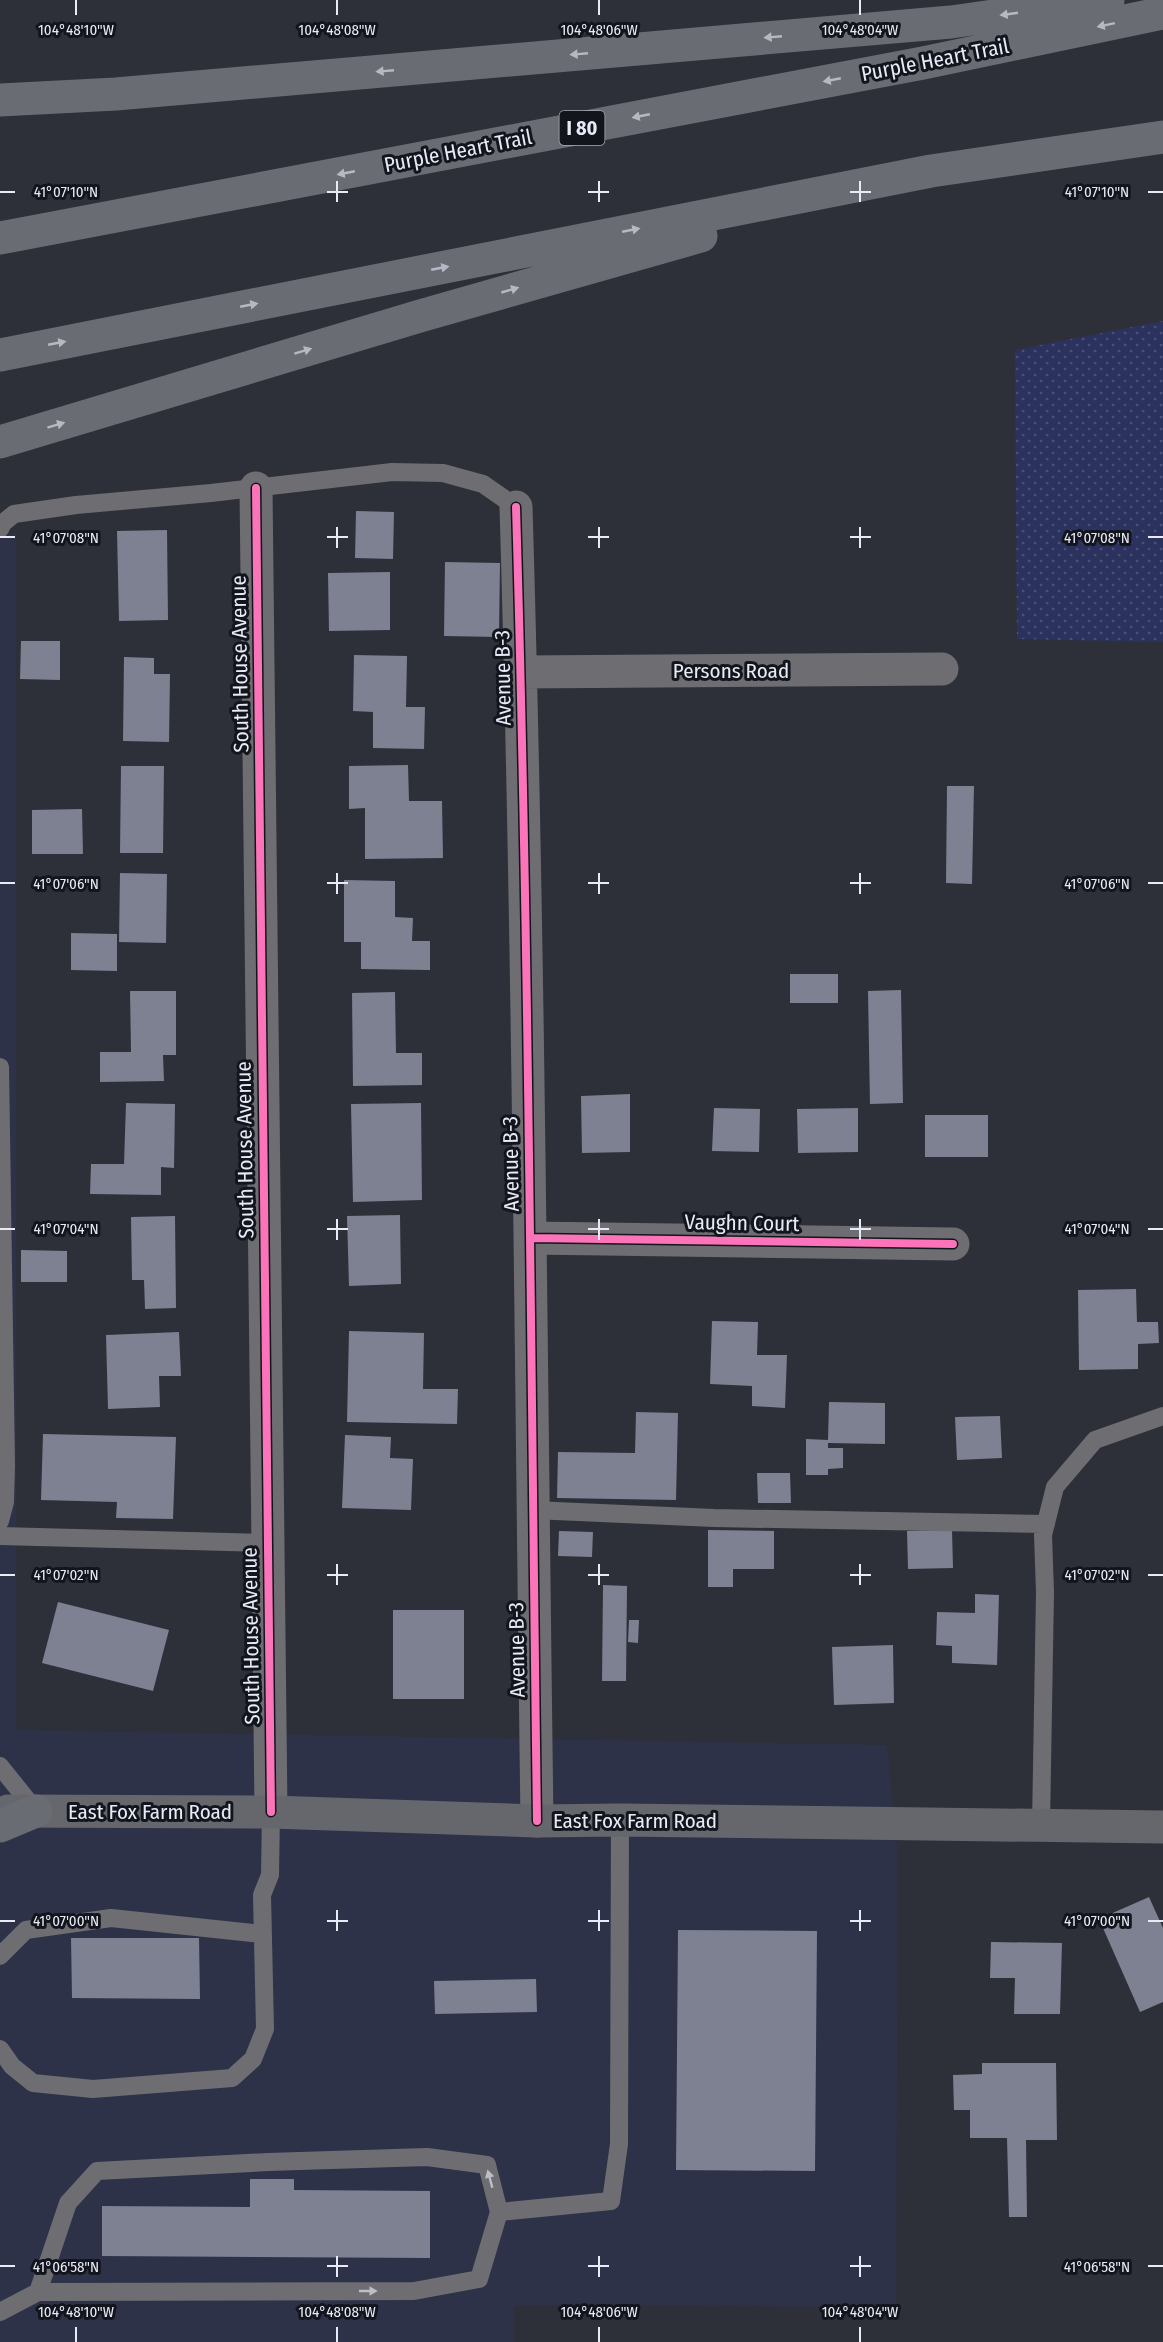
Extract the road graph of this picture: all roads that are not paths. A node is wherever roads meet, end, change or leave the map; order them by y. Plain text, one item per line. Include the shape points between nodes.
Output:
1 (1108, 0) edge
2 (1163, 13) edge
3 (0, 100) edge
4 (1163, 137) edge
5 (931, 171) junction
6 (0, 238) edge
7 (0, 354) edge
8 (0, 442) edge
9 (256, 488) junction
10 (516, 507) joint
11 (0, 529) edge
12 (942, 669) dead end
13 (521, 672) junction
14 (0, 1067) edge
15 (531, 1238) junction
16 (953, 1244) dead end
17 (1163, 1416) edge
18 (533, 1510) junction
19 (0, 1521) edge
20 (1046, 1524) junction
21 (0, 1536) edge
22 (268, 1543) junction
23 (0, 1766) edge
24 (0, 1802) edge
25 (0, 1811) edge
26 (36, 1811) junction
27 (271, 1812) junction
28 (620, 1820) junction
29 (537, 1821) junction
30 (1041, 1825) junction
31 (0, 1826) edge
32 (1163, 1827) edge
33 (262, 1934) junction
34 (0, 1956) edge
35 (0, 2049) edge
36 (6, 2068) edge
37 (499, 2212) junction
38 (38, 2292) junction
39 (0, 2312) edge

1 -> 3 highway via 951,22 116,94
2 -> 6 highway, Purple Heart Trail / I 80 via 923,63
4 - 5 highway
7 -> 5 highway
8 -> 5 highway via 420,316
9 - 10 lane via 392,472 443,473 483,484
9 - 11 lane via 14,514
9 - 22 street, South House Avenue
10 - 13 street, Avenue B-3
12 - 13 street, Persons Road
13 - 15 street, Avenue B-3
14 - 19 lane via 6,1465
15 - 16 street, Vaughn Court
15 - 18 street, Avenue B-3
17 - 20 lane via 1095,1440 1055,1486
18 - 20 lane via 714,1518
18 - 29 street, Avenue B-3
20 - 30 lane
21 - 22 lane
22 - 27 street, South House Avenue
23 - 26 lane
24 - 26 highway
25 - 26 main road, East Fox Farm Road
26 - 27 main road, East Fox Farm Road
26 - 31 highway
27 - 29 main road, East Fox Farm Road
27 - 33 lane via 270,1875 262,1895
28 - 29 main road, East Fox Farm Road
28 - 30 main road, East Fox Farm Road
28 - 37 lane via 619,2144 611,2201
30 - 32 main road, East Fox Farm Road
33 - 34 lane via 111,1918 26,1930
33 - 36 lane via 265,2029 252,2058 232,2078 93,2089 33,2083
35 - 36 lane
38 -> 37 lane via 414,2291 479,2279
37 -> 38 lane via 487,2165 427,2157 97,2170 68,2203
38 - 39 lane

